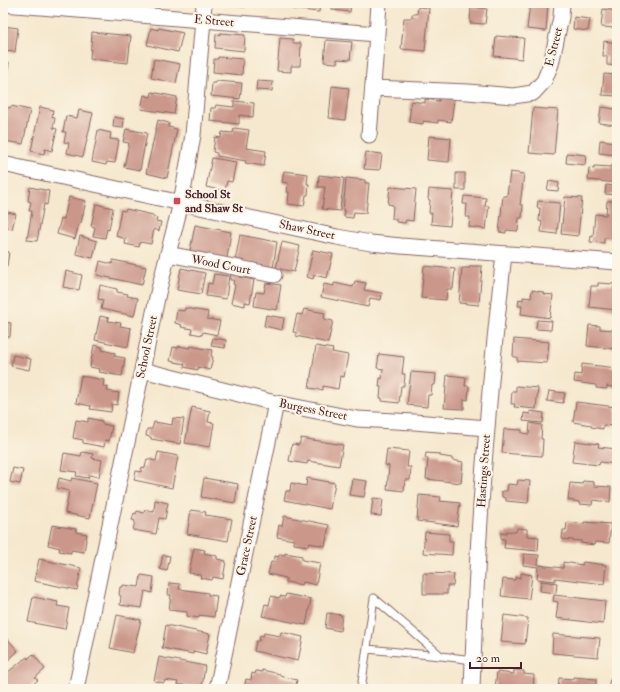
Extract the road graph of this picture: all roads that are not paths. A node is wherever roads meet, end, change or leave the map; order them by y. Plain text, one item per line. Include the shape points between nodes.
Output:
1 (204, 3) edge
2 (379, 3) edge
3 (562, 3) edge
4 (3, 4) edge
5 (203, 20) junction
6 (377, 34) junction
7 (373, 88) junction
8 (369, 135) dead end
9 (3, 164) edge
10 (181, 203) junction
11 (168, 254) junction
12 (504, 254) junction
13 (617, 262) edge
14 (274, 275) dead end
15 (142, 370) junction
16 (276, 403) junction
17 (487, 428) junction
18 (367, 649) junction
19 (440, 656) junction
20 (473, 660) junction
21 (617, 684) edge
22 (76, 689) edge
23 (217, 689) edge
24 (361, 689) edge
25 (472, 689) edge
26 (617, 689) edge

1 - 5 street, School Street
2 - 6 street
3 - 7 street, E Street via 551,64 544,81 534,93 513,96
4 - 5 street, E Street
5 - 6 street, E Street
5 - 10 street, School Street via 193,135
6 - 7 street
7 - 8 street
9 - 10 street, Shaw Street
10 - 11 street, School Street
10 - 12 street, Shaw Street via 371,243
11 - 14 street, Wood Court
11 - 15 street, School Street
12 - 13 street, Shaw Street
12 - 17 street, Hastings Street
15 - 16 street, Burgess Street
15 - 22 street, School Street
16 - 17 street, Burgess Street via 357,418
16 - 23 street, Grace Street
17 - 20 street, Hastings Street
18 - 19 lane
18 - 19 lane via 374,598
18 - 24 lane
19 - 20 lane
20 - 25 street, Hastings Street
21 - 26 street

